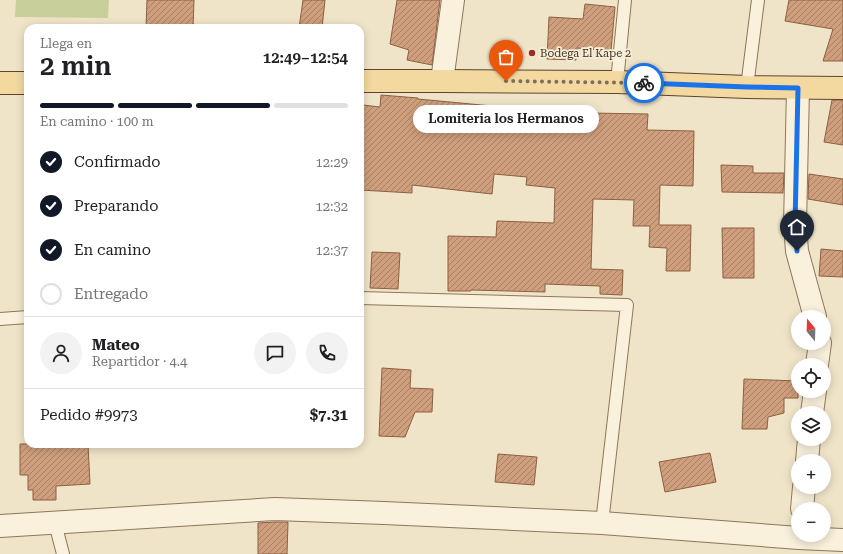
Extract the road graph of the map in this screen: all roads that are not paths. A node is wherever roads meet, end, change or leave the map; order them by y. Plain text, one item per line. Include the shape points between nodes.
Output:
1 (453, 0) edge
2 (626, 0) edge
3 (758, 0) edge
4 (364, 81) edge
5 (442, 81) junction
6 (617, 82) junction
7 (24, 83) edge
8 (0, 84) edge
9 (747, 87) junction
10 (798, 88) junction
11 (843, 88) edge
12 (364, 298) edge
13 (814, 310) edge
14 (24, 317) edge
15 (0, 319) edge
16 (55, 522) junction
17 (602, 523) junction
18 (0, 526) edge
19 (791, 535) edge
20 (831, 539) edge
21 (843, 540) edge
22 (63, 554) edge

1 - 5 street
2 - 6 lane
3 - 9 lane
4 - 5 main road
5 - 6 main road
6 - 9 main road
7 - 8 main road
9 - 10 main road
10 - 11 main road
10 - 13 street via 795,225 797,251
12 - 17 lane via 628,305
14 - 15 lane
16 - 17 street via 275,509
16 - 18 street
16 - 22 lane
17 - 19 street
20 - 21 street

